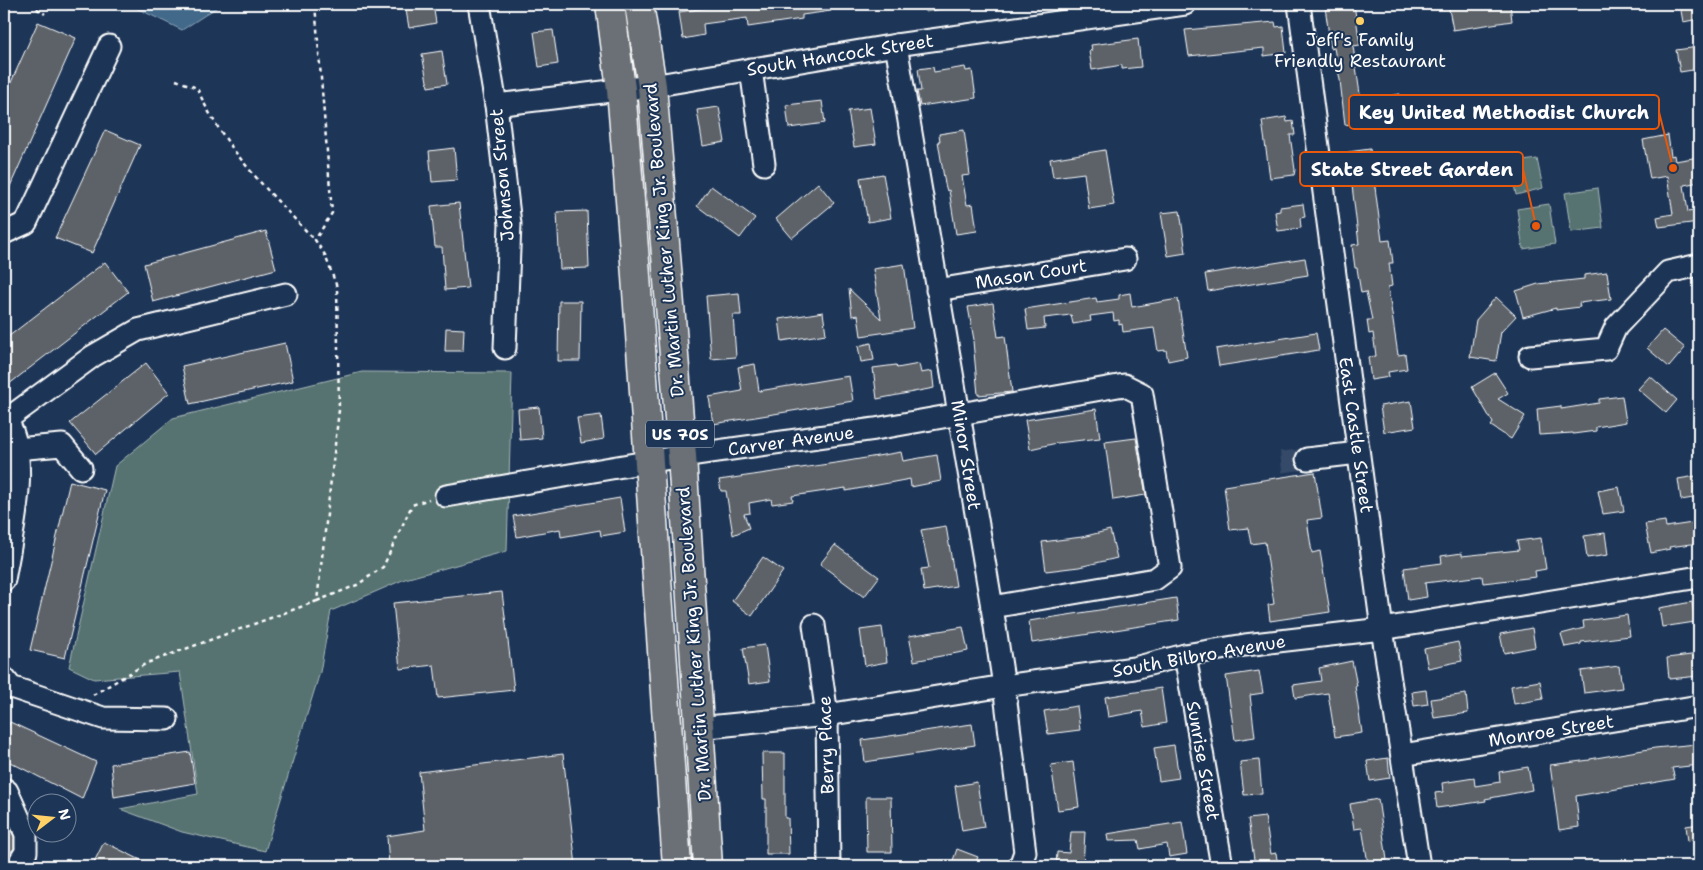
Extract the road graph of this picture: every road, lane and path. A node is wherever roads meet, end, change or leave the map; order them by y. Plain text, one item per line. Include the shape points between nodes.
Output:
1 (30, 4) edge
2 (315, 4) edge
3 (479, 4) edge
4 (610, 4) edge
5 (639, 4) edge
6 (1185, 4) edge
7 (1299, 4) edge
8 (45, 14) dead end
9 (896, 45) junction
10 (109, 46) dead end
11 (751, 69) junction
12 (176, 80) dead end
13 (652, 86) junction
14 (622, 89) junction
15 (496, 105) junction
16 (764, 164) dead end
17 (4, 232) edge
18 (315, 240) junction
19 (1125, 259) dead end
20 (1699, 265) edge
21 (937, 290) junction
22 (286, 294) dead end
23 (505, 348) dead end
24 (1530, 356) dead end
25 (959, 414) junction
26 (5, 419) edge
27 (10, 450) edge
28 (1358, 453) junction
29 (682, 456) junction
30 (1307, 459) tunnel mouth
31 (648, 462) junction
32 (81, 468) dead end
33 (438, 497) joint
34 (1699, 577) edge
35 (4, 580) edge
36 (317, 601) junction
37 (992, 607) junction
38 (814, 625) dead end
39 (1382, 629) junction
40 (1185, 655) junction
41 (4, 678) edge
42 (1004, 686) junction
43 (1699, 706) edge
44 (73, 708) junction
45 (827, 715) junction
46 (167, 719) dead end
47 (698, 728) junction
48 (1402, 755) junction
49 (4, 789) edge
50 (17, 866) edge
51 (677, 866) edge
52 (708, 866) edge
53 (829, 866) edge
54 (1020, 866) edge
55 (1222, 866) edge
56 (1419, 866) edge

1 - 8 path
2 - 18 path via 332,213
3 - 15 street, Johnson Street
4 - 14 main road, Dr. Martin Luther King Jr. Boulevard / US 70S
5 - 13 main road, Dr. Martin Luther King Jr. Boulevard / US 70S
6 - 9 street, South Hancock Street
7 - 28 street, East Castle Street
9 - 11 street, South Hancock Street
9 - 21 street, Minor Street
10 - 17 street via 26,223
11 - 13 street, South Hancock Street
11 - 16 street
12 - 18 path via 197,88 207,111 237,156
13 - 14 street, South Hancock Street
13 - 29 main road, Dr. Martin Luther King Jr. Boulevard / US 70S
14 - 15 street, South Hancock Street
14 - 31 main road, Dr. Martin Luther King Jr. Boulevard / US 70S
15 - 23 street, Johnson Street via 510,224
18 - 36 path via 325,255 337,287 339,410
19 - 21 street, Mason Court
20 - 24 street via 1668,272 1616,327 1606,349
21 - 25 street, Minor Street
22 - 26 street via 138,330 93,356
25 - 29 street, Carver Avenue
25 - 37 street, Minor Street
25 - 37 street, Carver Avenue via 1124,385 1142,394 1144,404 1170,568 1155,579
26 - 27 street via 9,424
27 - 32 street via 62,445
27 - 35 street via 19,493
28 - 30 street
28 - 39 street, East Castle Street
29 - 31 street, Carver Avenue
29 - 47 main road, Dr. Martin Luther King Jr. Boulevard / US 70S
31 - 33 street, Carver Avenue
31 - 51 main road, Dr. Martin Luther King Jr. Boulevard / US 70S
33 - 36 path via 412,505 383,567 357,585
34 - 39 street, South Bilbro Avenue
36 - 44 path via 147,663
37 - 42 street, Minor Street
38 - 45 street, Berry Place
39 - 40 street, South Bilbro Avenue
39 - 48 street, East Castle Street
40 - 42 street, South Bilbro Avenue via 1139,667
40 - 55 street, Sunrise Street
41 - 44 street via 11,687
42 - 45 street, South Bilbro Avenue
42 - 54 street, Minor Street via 1025,852
43 - 48 street, Monroe Street
44 - 46 street via 103,718
45 - 47 street, South Bilbro Avenue
45 - 53 street, Berry Place
47 - 52 main road, Dr. Martin Luther King Jr. Boulevard / US 70S
48 - 56 street, East Castle Street
49 - 50 street via 26,834 26,852

